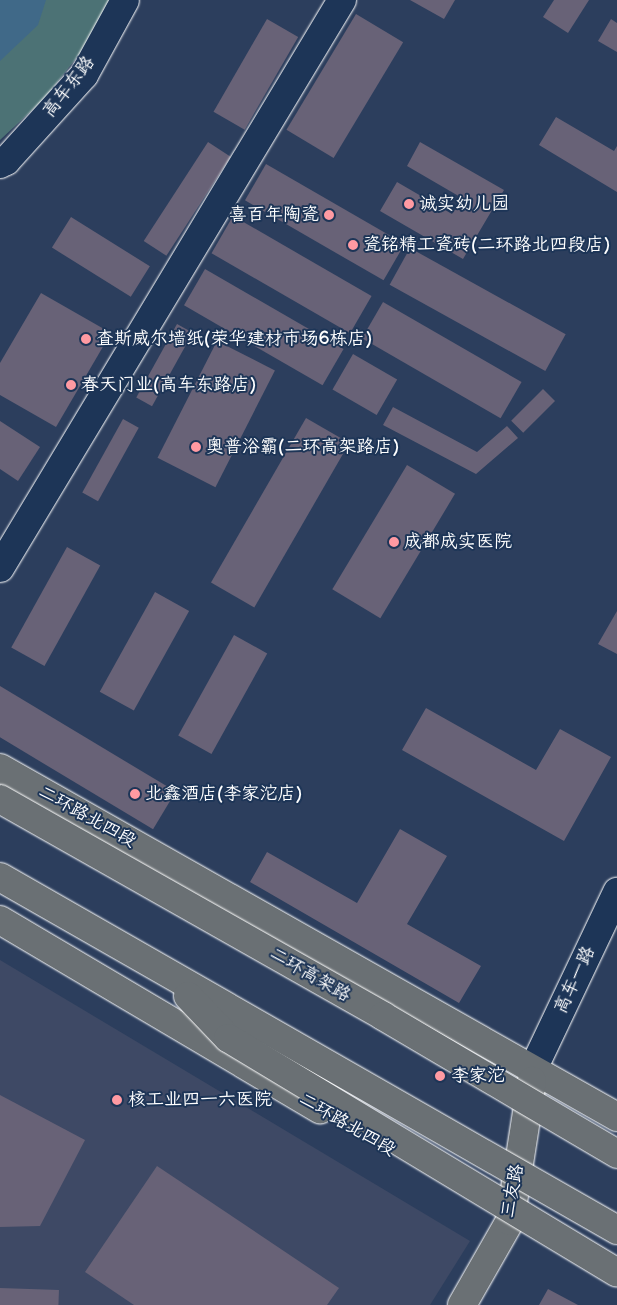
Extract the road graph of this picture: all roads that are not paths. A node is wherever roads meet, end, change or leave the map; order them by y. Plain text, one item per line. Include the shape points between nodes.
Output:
1 (125, 0) edge
2 (342, 0) edge
3 (0, 164) edge
4 (0, 568) edge
5 (0, 768) edge
6 (0, 799) edge
7 (0, 877) edge
8 (617, 892) edge
9 (0, 920) edge
10 (168, 975) junction
11 (383, 1016) junction
12 (534, 1067) junction
13 (617, 1117) edge
14 (617, 1139) edge
15 (617, 1154) edge
16 (510, 1221) junction
17 (617, 1230) edge
18 (617, 1273) edge
19 (617, 1284) edge
20 (462, 1305) edge

1 - 3 street, 高车东路 via 84,75
2 - 4 street
5 - 12 main road, 二环路北四段
6 - 11 main road, 二环高架路, bridge
7 - 10 main road, bridge
8 - 12 street, 高车一路
9 - 16 main road, 二环路北四段
10 - 17 main road, bridge
10 - 18 main road, bridge via 228,1038
11 - 14 main road, bridge via 451,1040
11 - 15 main road, 二环高架路, bridge
12 - 13 main road, 二环路北四段
12 - 16 main road, 三友路
16 - 19 main road, 二环路北四段
16 - 20 main road, 三友路

